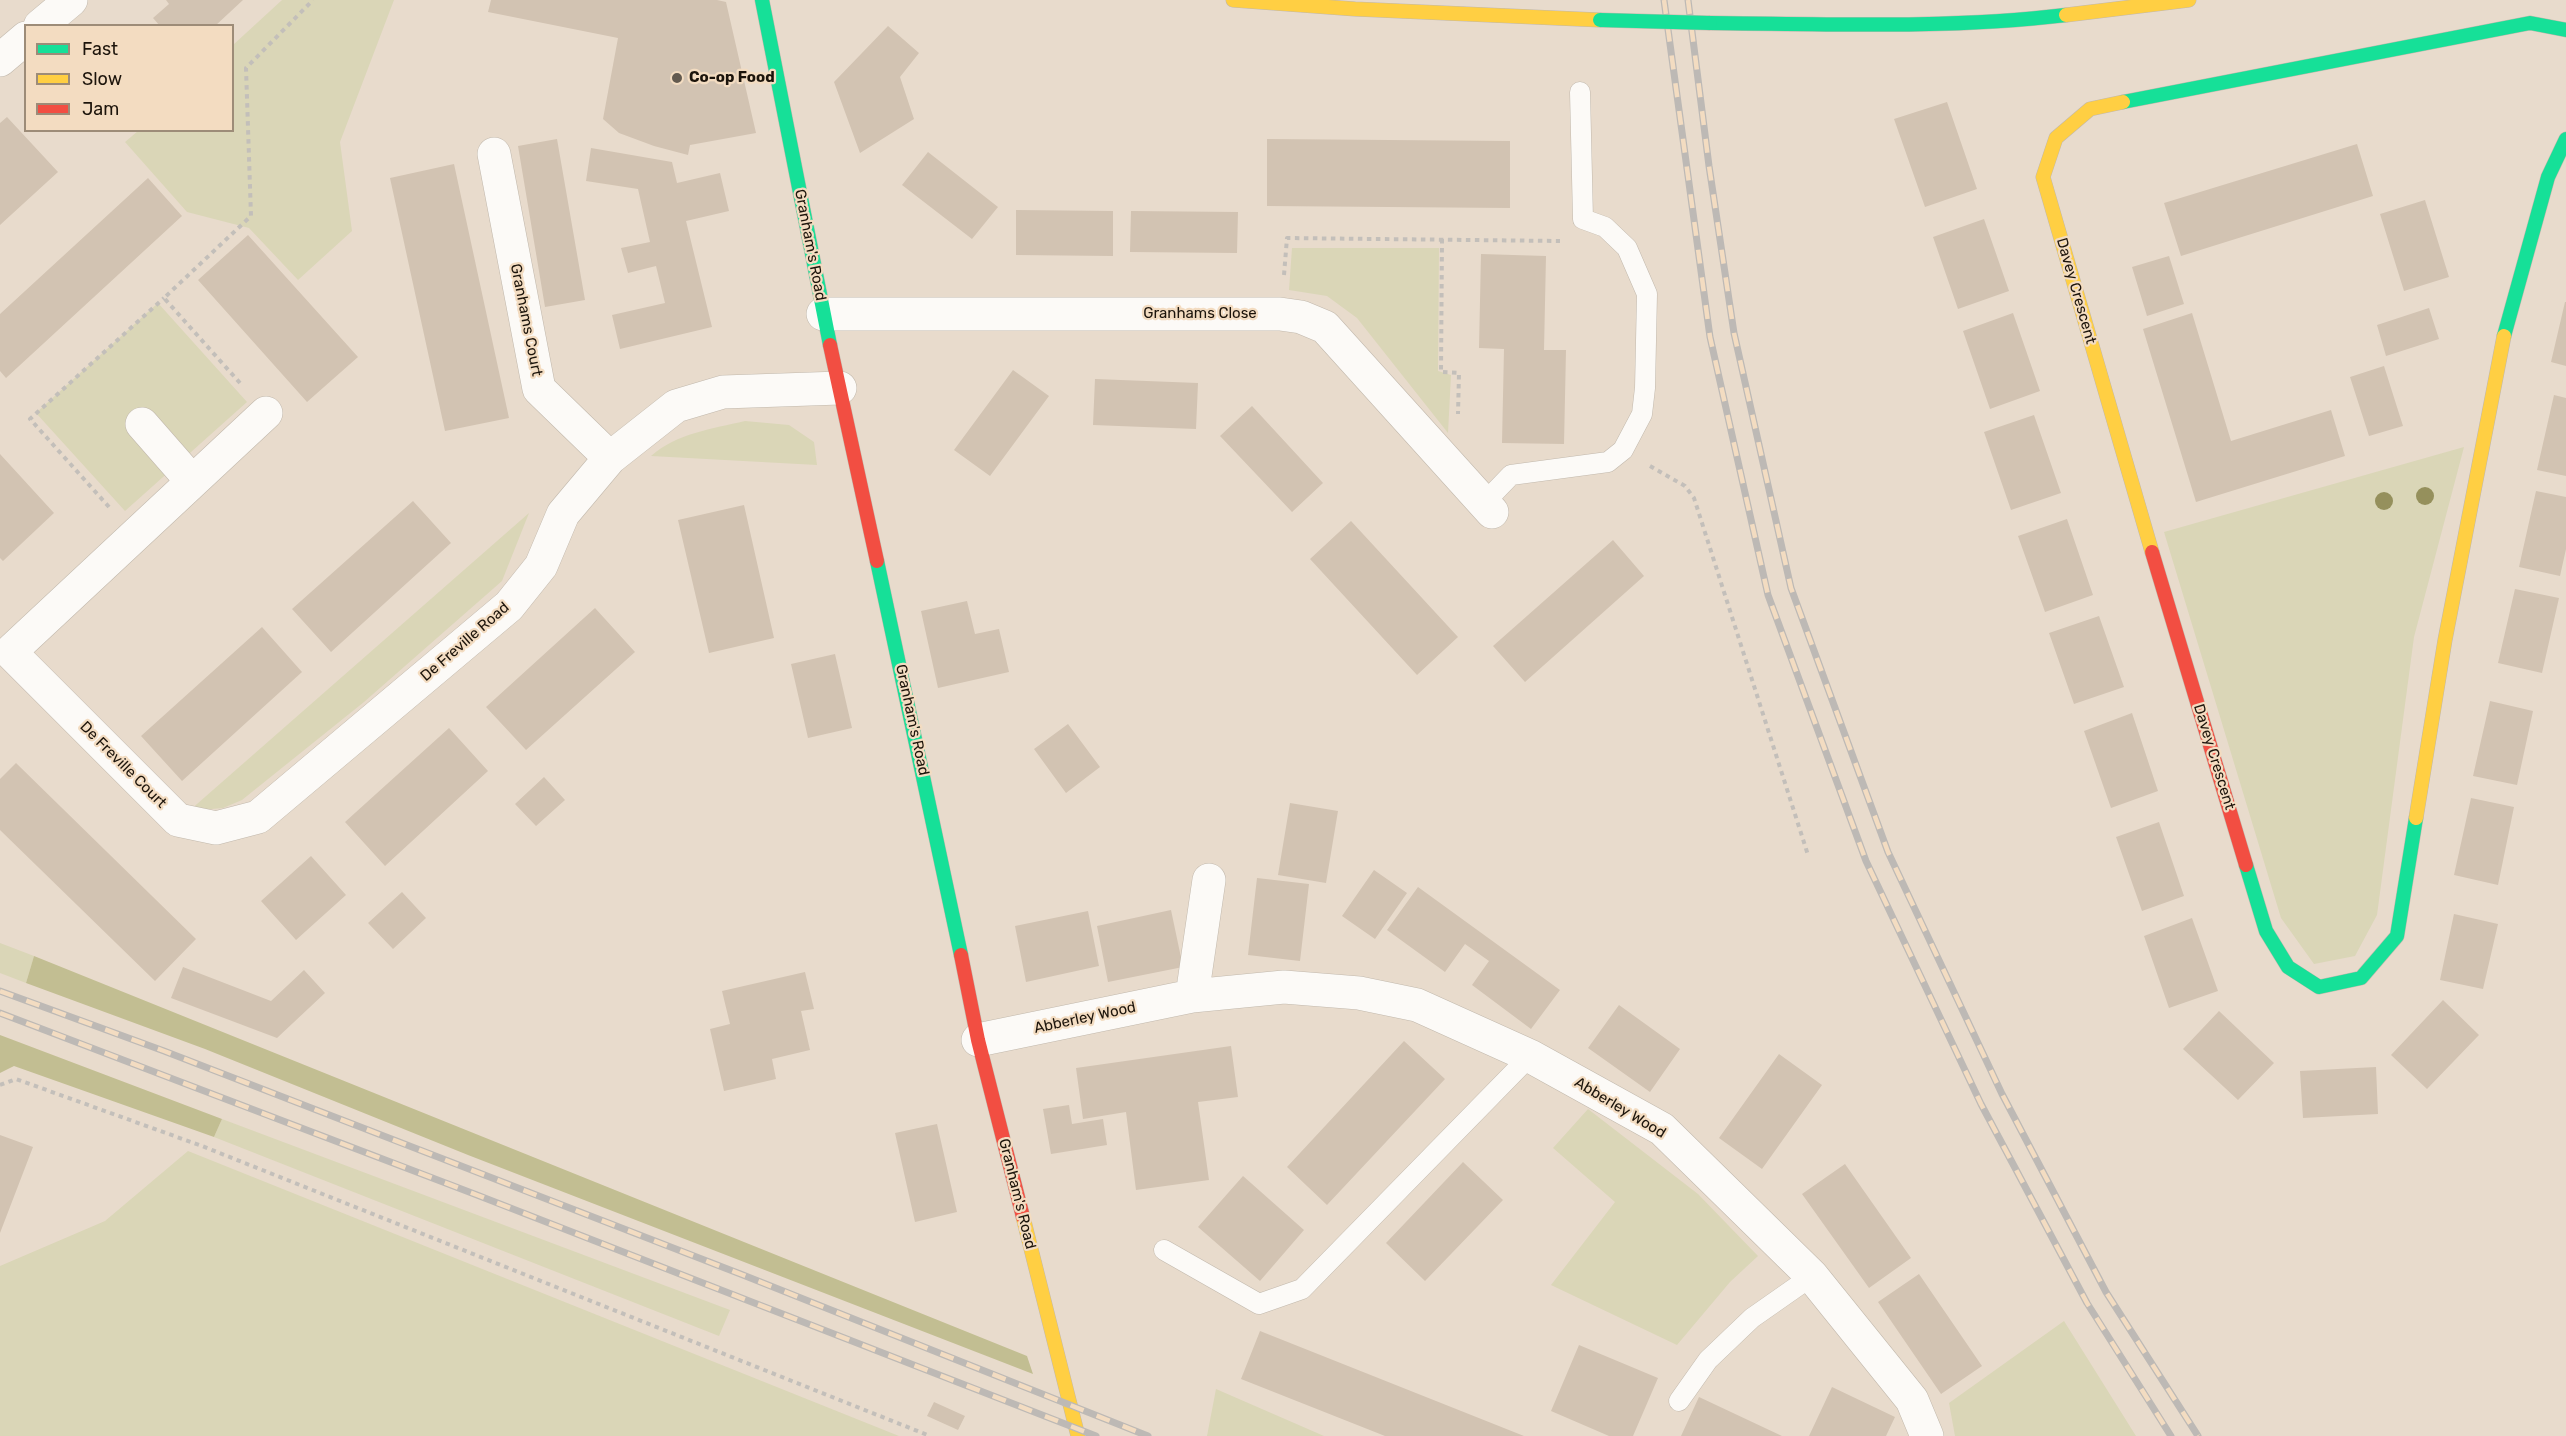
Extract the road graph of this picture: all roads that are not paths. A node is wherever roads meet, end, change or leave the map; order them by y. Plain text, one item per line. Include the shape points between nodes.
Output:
1 (71, 0) edge
2 (762, 0) edge
3 (1233, 0) edge
4 (2189, 0) edge
5 (42, 24) edge
6 (2566, 30) edge
7 (24, 40) edge
8 (0, 60) edge
9 (1580, 92) dead end
10 (2566, 139) edge
11 (494, 154) dead end
12 (823, 314) junction
13 (840, 388) junction
14 (266, 413) road end
15 (142, 424) dead end
16 (610, 458) junction
17 (191, 480) junction
18 (1488, 508) joint
19 (5, 656) edge
20 (258, 817) joint
21 (1209, 880) dead end
22 (1192, 996) junction
23 (978, 1040) junction
24 (1530, 1056) junction
25 (1164, 1250) dead end
26 (1812, 1276) junction
27 (1679, 1401) dead end
28 (1078, 1436) edge
29 (1927, 1436) edge

1 - 5 street
2 - 12 street, Granham's Road
3 - 4 street, bridge via 1600,20 1904,25 2023,20
6 - 10 street, Davey Crescent via 2530,23 2090,109 2056,138 2043,177 2266,931 2288,967 2319,987 2361,978 2397,936 2445,640 2509,313 2548,177
7 - 8 street
9 - 18 lane via 1582,219 1605,227 1627,248 1647,294 1642,414 1623,450 1608,462 1511,475
11 - 16 street, Granhams Court via 539,389
12 - 13 street, Granham's Road
12 - 18 street, Granhams Close via 1301,317 1325,327
13 - 16 street, De Freville Road via 723,392 676,406
13 - 23 street, Granham's Road
14 - 17 street, De Freville Court
15 - 17 street
16 - 20 street, De Freville Road via 563,514 541,566 509,606
17 - 19 street, De Freville Court
19 - 20 street, De Freville Court via 178,820 216,828
21 - 22 street
22 - 23 street, Abberley Wood
22 - 24 street, Abberley Wood via 1284,987 1359,993 1417,1005
23 - 28 street, Granham's Road
24 - 25 lane via 1302,1288 1259,1304
24 - 26 street, Abberley Wood via 1662,1129
26 - 27 lane via 1752,1318 1708,1360
26 - 29 street, Abberley Wood via 1912,1400

